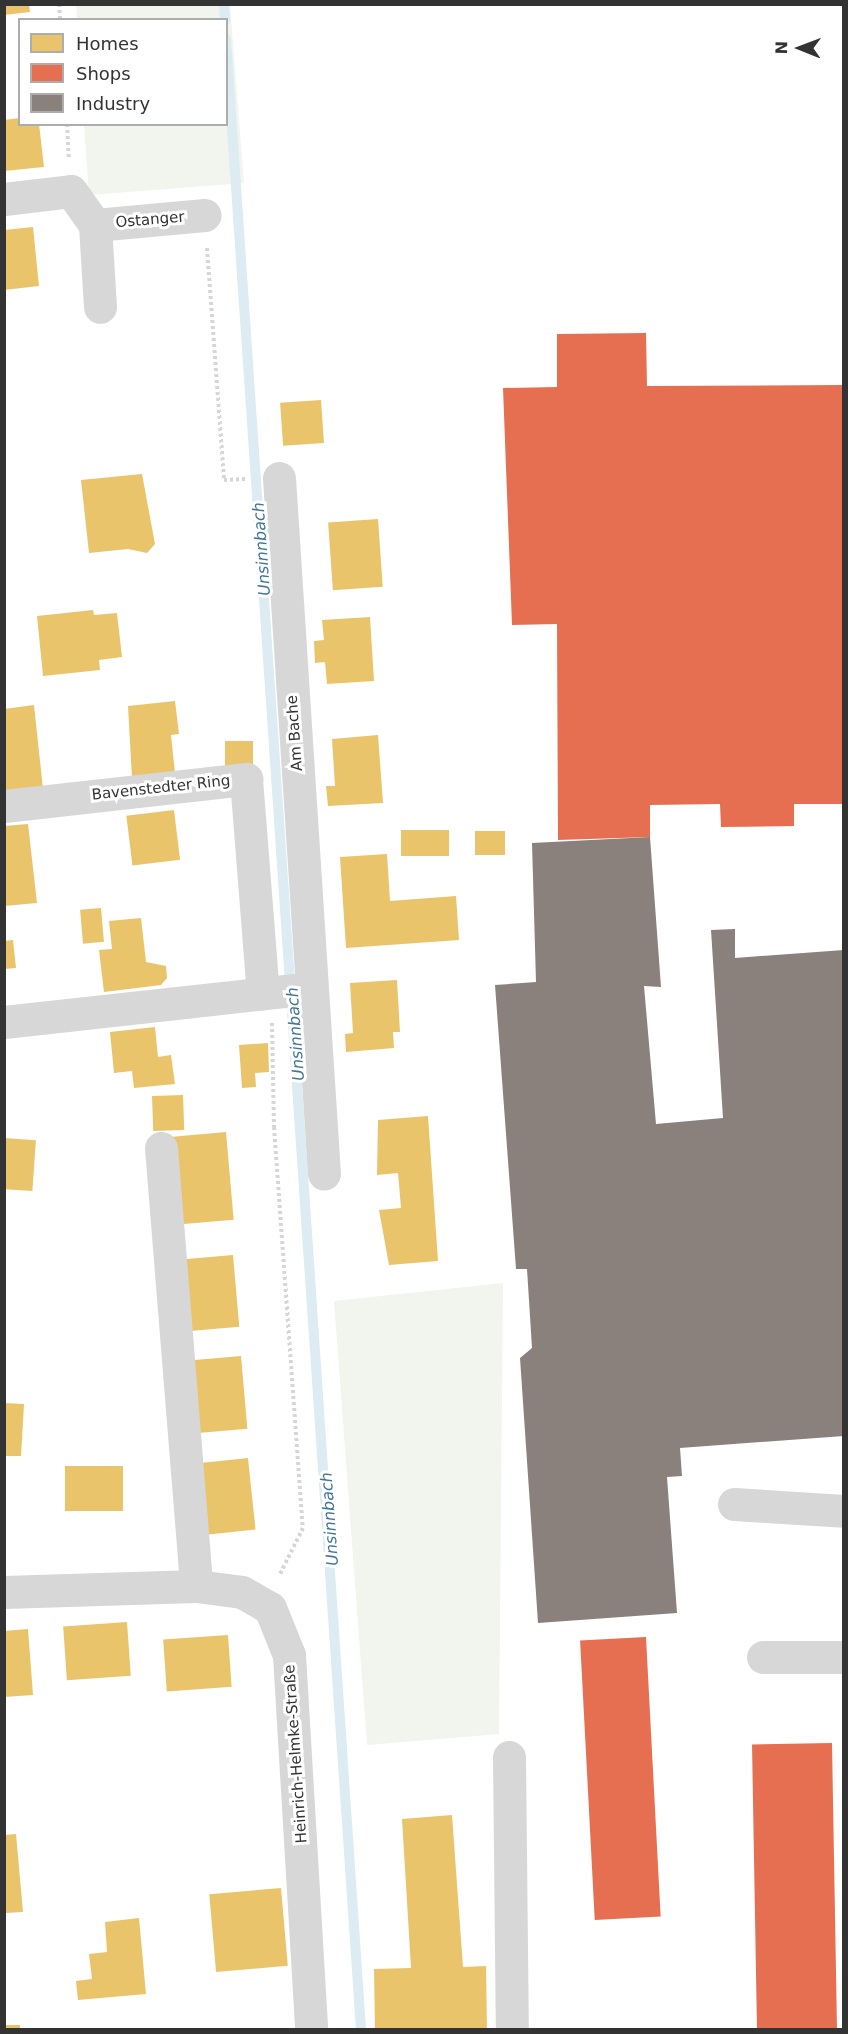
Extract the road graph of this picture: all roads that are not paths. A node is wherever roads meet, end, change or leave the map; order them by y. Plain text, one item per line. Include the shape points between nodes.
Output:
1 (4, 199) edge
2 (205, 215) road end
3 (95, 225) junction
4 (100, 307) dead end
5 (279, 478) dead end
6 (4, 806) edge
7 (286, 991) junction
8 (4, 1022) edge
9 (161, 1148) dead end
10 (324, 1174) dead end
11 (734, 1504) dead end
12 (843, 1511) edge
13 (196, 1586) junction
14 (4, 1592) edge
15 (763, 1657) dead end
16 (843, 1657) edge
17 (509, 1757) dead end
18 (311, 2030) edge
19 (512, 2030) edge

1 - 3 street, Ostanger via 71,191
2 - 3 street, Ostanger
3 - 4 street
5 - 7 street, Am Bache
6 - 7 street, Bavenstedter Ring via 246,779
7 - 8 street
7 - 10 street, Am Bache
9 - 13 street
11 - 12 street
13 - 14 street
13 - 18 street, Heinrich-Helmke-Straße via 242,1592 270,1608 289,1655
15 - 16 street
17 - 19 street

